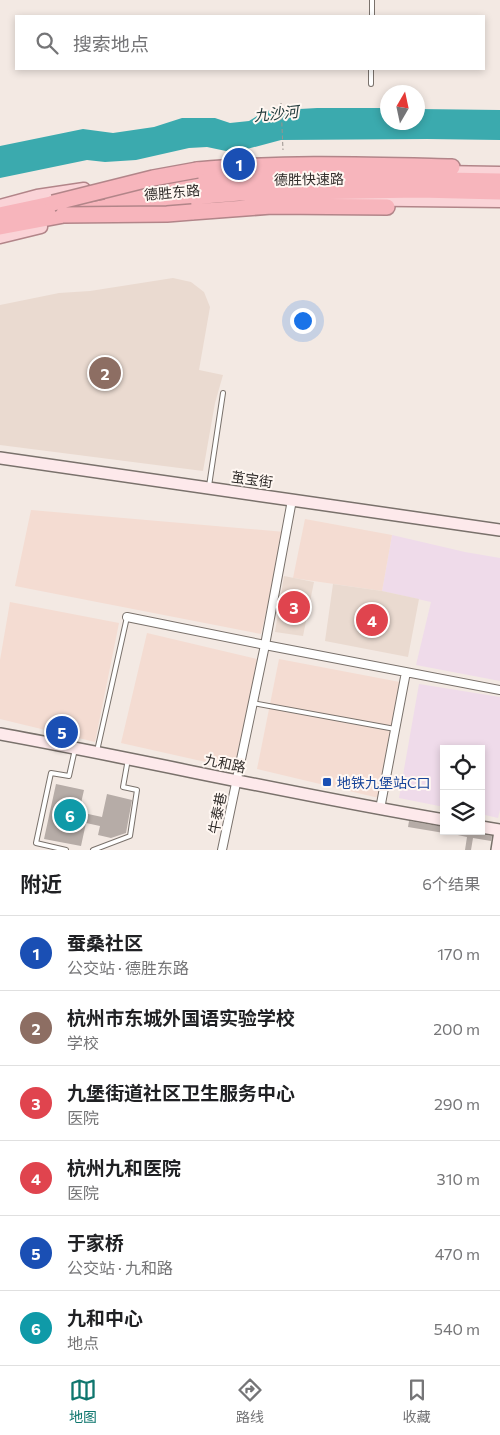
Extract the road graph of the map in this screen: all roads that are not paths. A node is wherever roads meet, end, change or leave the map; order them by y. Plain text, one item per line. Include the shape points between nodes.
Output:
1 (372, 0) edge
2 (372, 15) edge
3 (371, 70) edge
4 (371, 84) dead end
5 (452, 167) joint
6 (500, 172) edge
7 (500, 181) edge
8 (500, 192) edge
9 (500, 201) edge
10 (53, 203) junction
11 (0, 206) edge
12 (387, 207) joint
13 (500, 208) edge
14 (0, 215) edge
15 (63, 215) junction
16 (0, 227) edge
17 (0, 236) edge
18 (223, 393) dead end
19 (0, 458) edge
20 (209, 488) junction
21 (292, 500) junction
22 (500, 530) edge
23 (127, 616) joint
24 (265, 645) junction
25 (406, 672) junction
26 (500, 690) edge
27 (253, 703) junction
28 (395, 729) junction
29 (0, 734) edge
30 (75, 747) junction
31 (97, 751) junction
32 (128, 758) junction
33 (236, 781) junction
34 (380, 809) junction
35 (440, 819) edge
36 (485, 828) edge
37 (500, 830) edge
38 (66, 850) edge
39 (94, 850) edge
40 (222, 850) edge
41 (497, 850) edge

1 - 2 lane
3 - 4 lane
5 - 6 main road
5 - 10 highway, bridge via 237,166 153,178
6 - 11 main road, 德胜东路 via 288,169 114,185 37,196
7 - 10 highway, 德胜快速路, bridge via 258,180
8 - 15 highway, 德胜快速路, bridge via 238,193 112,206
9 - 17 main road, 德胜东路 via 275,200 171,206 101,215
10 - 14 highway, 德胜快速路
12 - 13 main road
12 - 15 highway, bridge via 272,206 167,214
15 - 16 highway, 德胜快速路
18 - 20 lane
19 - 20 street, 茧宝街
20 - 21 street, 茧宝街
21 - 22 street, 茧宝街
21 - 24 street, 牛泰巷
23 - 24 street
23 - 31 lane
24 - 25 street
24 - 27 street, 牛泰巷
25 - 26 street
25 - 28 street
27 - 28 lane
27 - 33 street, 牛泰巷
28 - 34 street
29 - 30 street, 九和路
30 - 31 street, 九和路
30 - 38 lane via 69,776 51,773 36,843
31 - 32 street, 九和路
32 - 33 street, 九和路
32 - 39 lane via 123,787 137,790 130,836
33 - 34 street, 九和路
33 - 40 street, 牛泰巷
34 - 35 street, 九和路
36 - 37 street
37 - 41 street

